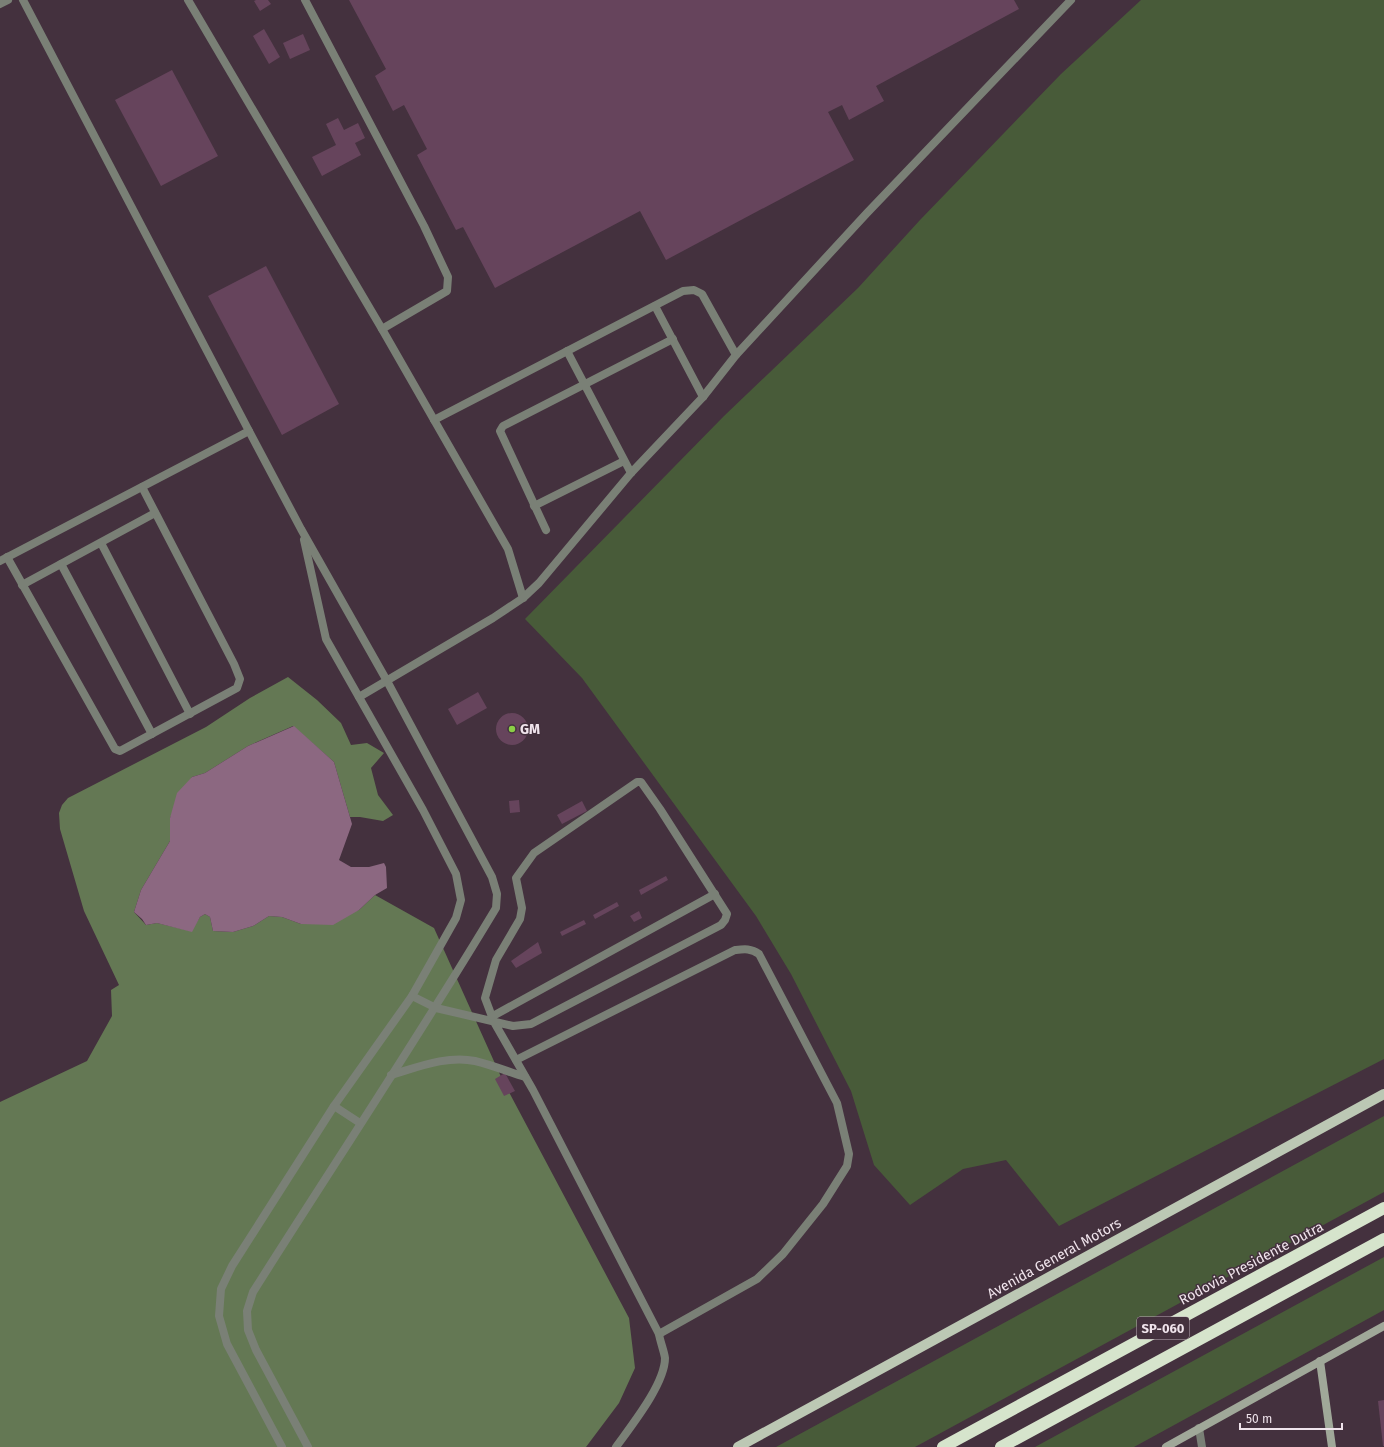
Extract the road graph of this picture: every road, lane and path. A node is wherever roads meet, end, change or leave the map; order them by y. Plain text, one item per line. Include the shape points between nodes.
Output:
1 (7, 0) edge
2 (23, 0) edge
3 (188, 0) edge
4 (305, 0) edge
5 (1070, 0) edge
6 (0, 4) edge
7 (655, 306) junction
8 (382, 329) junction
9 (673, 339) junction
10 (567, 351) junction
11 (736, 355) junction
12 (584, 384) junction
13 (703, 397) junction
14 (434, 420) junction
15 (249, 431) junction
16 (624, 461) junction
17 (631, 473) junction
18 (142, 487) junction
19 (534, 506) junction
20 (155, 513) junction
21 (301, 529) junction
22 (546, 530) dead end
23 (100, 543) junction
24 (3, 559) edge
25 (61, 564) junction
26 (22, 585) junction
27 (523, 598) junction
28 (386, 681) junction
29 (359, 697) junction
30 (190, 714) junction
31 (152, 734) junction
32 (715, 894) junction
33 (412, 996) junction
34 (436, 1008) junction
35 (493, 1019) junction
36 (516, 1060) junction
37 (391, 1074) junction
38 (525, 1078) junction
39 (1384, 1094) edge
40 (334, 1106) junction
41 (360, 1122) junction
42 (1384, 1208) edge
43 (1384, 1239) edge
44 (1384, 1326) edge
45 (658, 1334) junction
46 (1320, 1361) junction
47 (1199, 1428) junction
48 (282, 1447) edge
49 (308, 1447) edge
50 (616, 1447) edge
51 (738, 1447) edge
52 (943, 1447) edge
53 (1001, 1447) edge
54 (1166, 1447) edge
55 (1202, 1447) edge
56 (1332, 1447) edge

1 - 6 street
2 - 15 street
3 - 8 street
4 - 8 street via 424,226 448,277 447,291
5 - 11 street
7 - 9 street
7 - 10 street
7 - 11 street via 683,291 694,290 702,294
8 - 14 street
9 - 12 street
9 - 13 street
10 - 12 street
10 - 14 street
11 - 13 street
12 - 16 street
12 - 19 street via 503,426 500,431
13 - 17 street
14 - 27 street via 508,549
15 - 18 street
15 - 21 street
16 - 17 street
16 - 19 street
17 - 27 street via 540,583
18 - 20 street
18 - 24 street
19 - 22 street
20 - 23 street
20 - 30 street via 240,679 237,688
21 - 28 street
21 - 29 street via 326,639
23 - 25 street
23 - 30 street
24 - 26 street
25 - 26 street
25 - 31 street
26 - 31 street via 115,749 120,751
27 - 28 street
28 - 29 street
28 - 34 street via 492,877 497,894 496,908
29 - 33 street via 453,867 460,893 461,900 456,918
30 - 31 street
32 - 35 street
32 - 35 street via 727,914 721,925 531,1024 513,1026
32 - 35 street via 660,809 641,782 637,782 534,853 516,878 522,908 520,919 496,960 486,998
33 - 34 street
33 - 40 street
34 - 35 street
34 - 37 street
35 - 36 street
36 - 38 street
36 - 45 street via 735,950 748,949 759,954 837,1103 849,1154 847,1166 818,1210 783,1254 757,1279
37 - 38 street via 453,1060 475,1061
37 - 41 street
38 - 45 street
39 - 51 main road, Avenida General Motors
40 - 41 street
40 - 48 street via 232,1266 221,1289 219,1316 227,1344
41 - 49 street via 253,1292 247,1311 248,1330 256,1350
42 - 52 highway, Rodovia Presidente Dutra / SP-060
43 - 53 highway, SP-060
44 - 46 street
45 - 50 street via 665,1358 660,1377 654,1391
46 - 47 street
46 - 56 street
47 - 54 street
47 - 55 street

